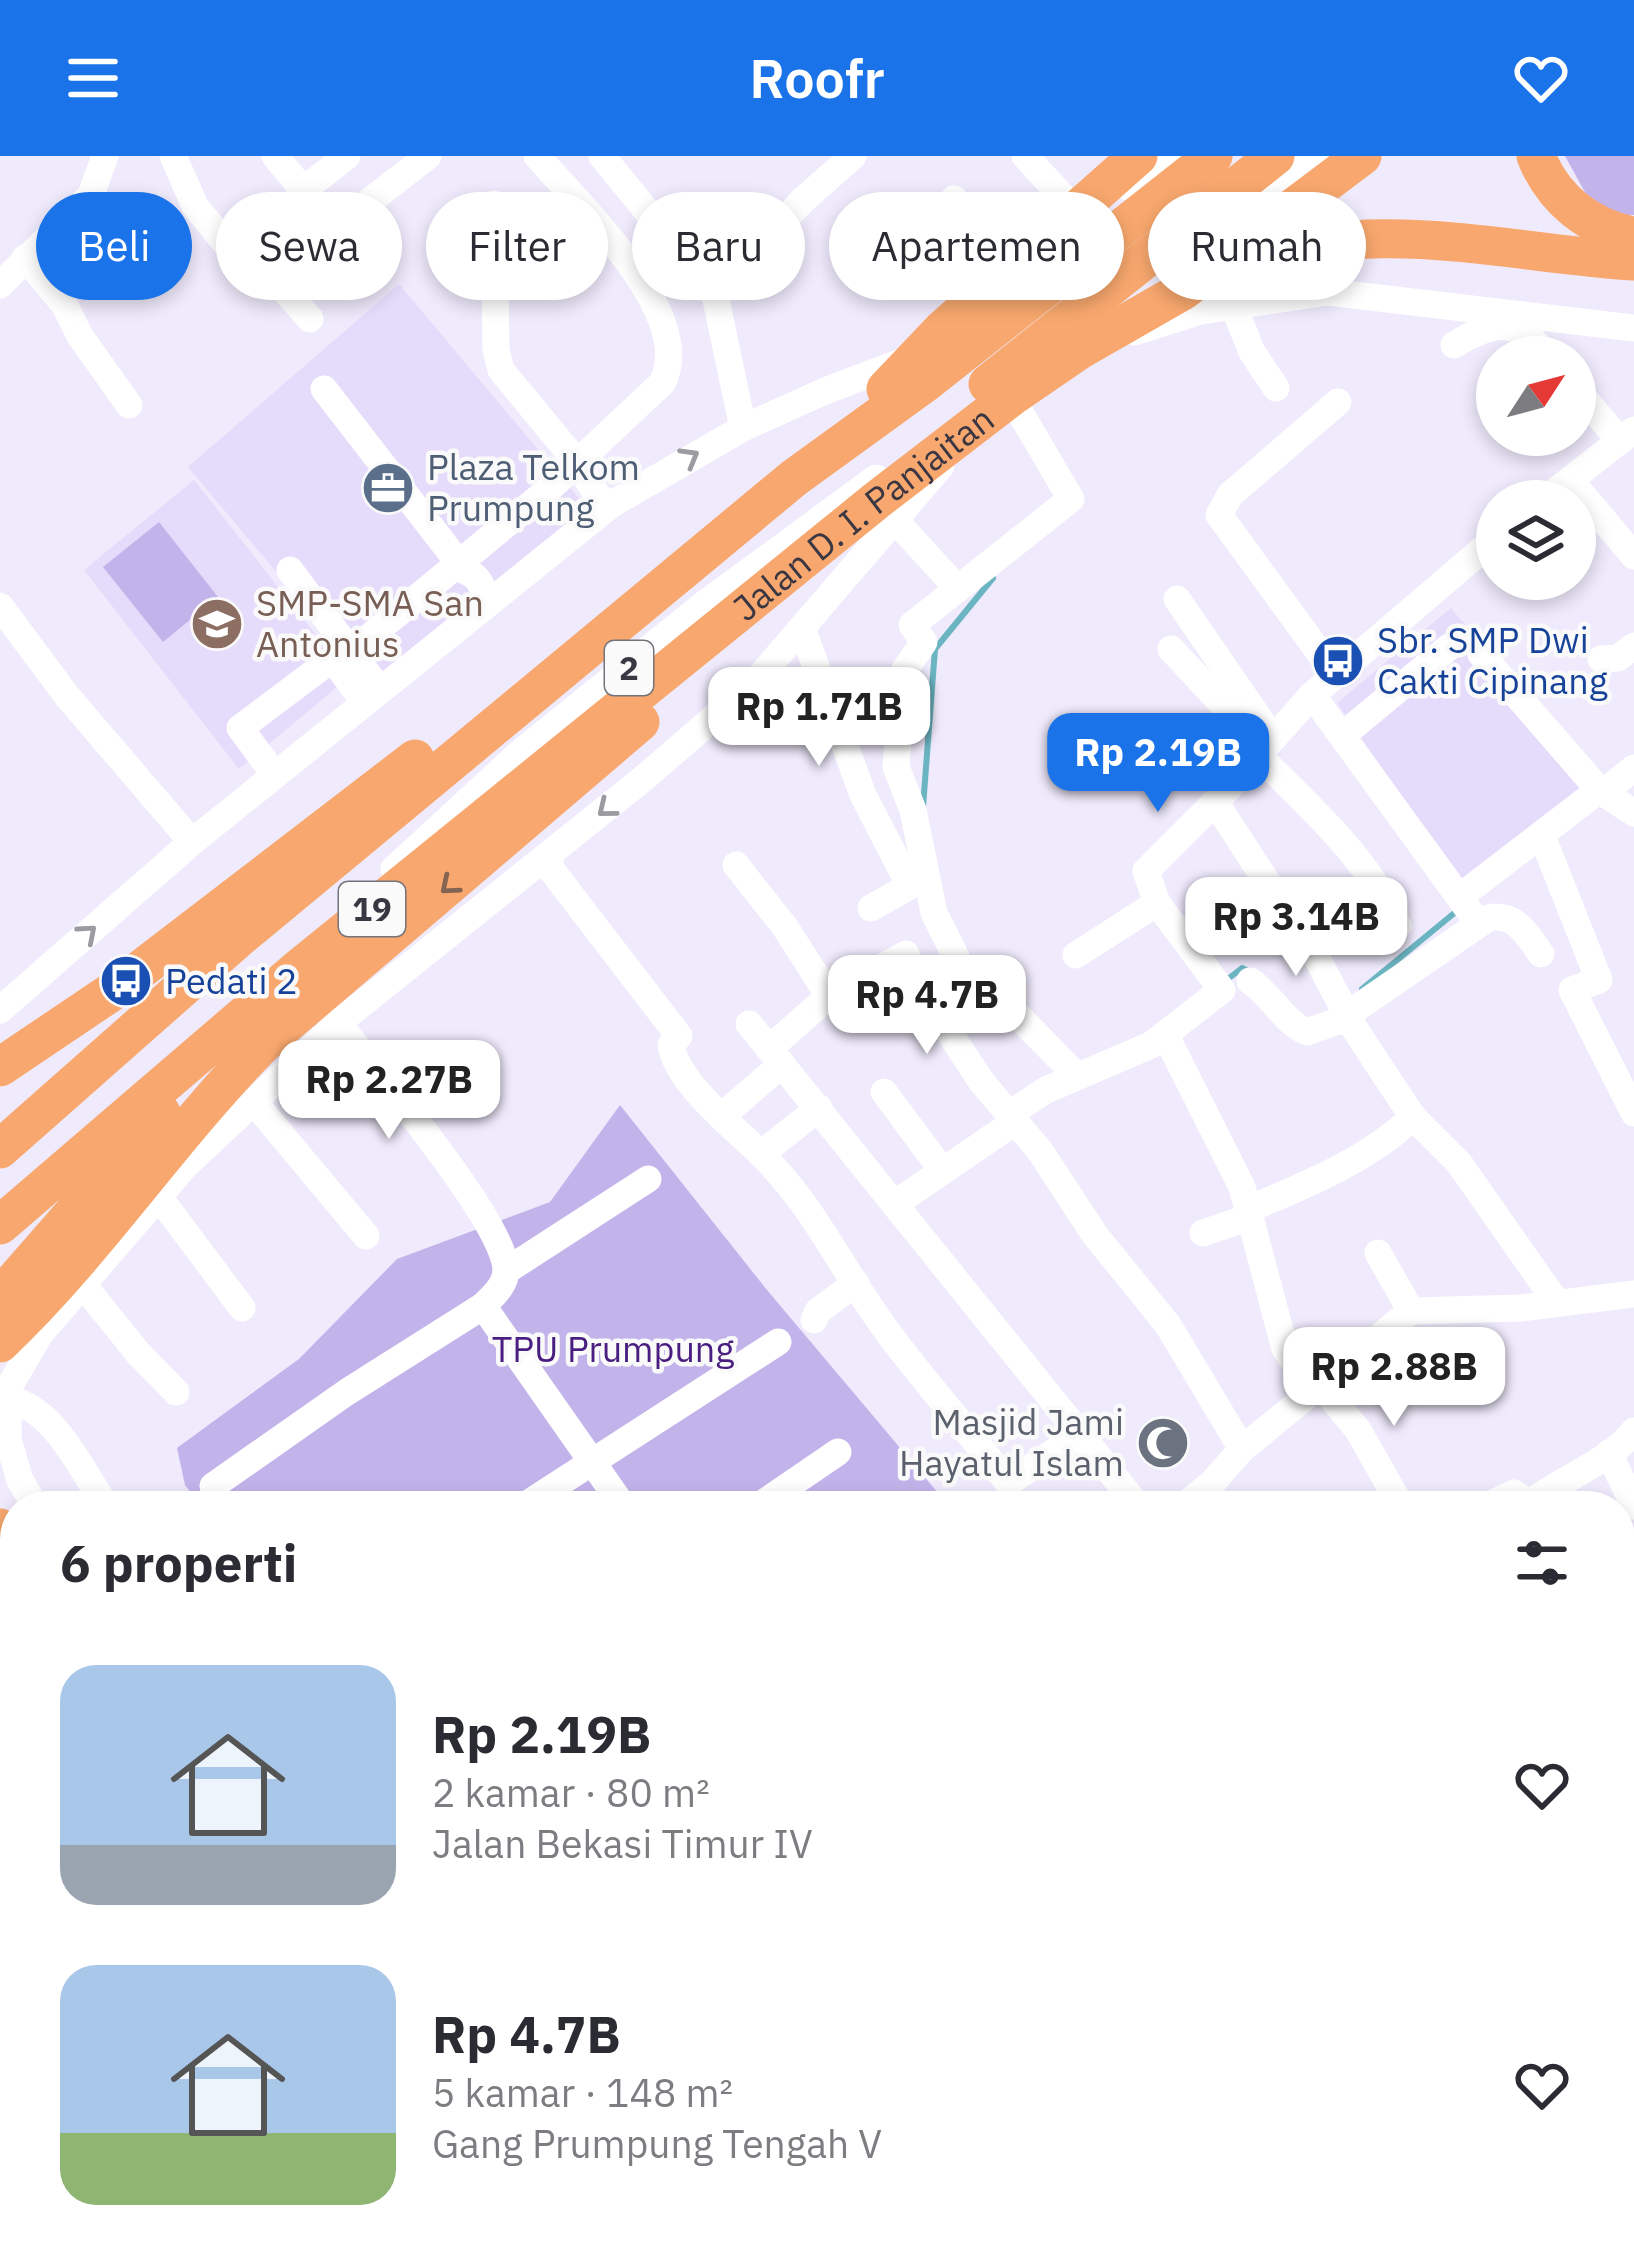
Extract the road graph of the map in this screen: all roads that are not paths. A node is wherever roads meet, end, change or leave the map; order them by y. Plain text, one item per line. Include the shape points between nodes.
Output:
1 (105, 156) edge
2 (173, 156) edge
3 (275, 156) edge
4 (347, 156) edge
5 (428, 156) edge
6 (537, 156) edge
7 (602, 156) edge
8 (853, 156) edge
9 (1025, 156) edge
10 (1213, 156) edge
11 (1275, 156) edge
12 (1315, 156) edge
13 (1362, 156) edge
14 (1536, 156) edge
15 (1144, 157) edge
16 (302, 191) junction
17 (1058, 192) edge
18 (1100, 192) edge
19 (1314, 192) edge
20 (632, 193) edge
21 (805, 198) edge
22 (1634, 236) edge
23 (1366, 241) edge
24 (25, 259) junction
25 (1634, 261) edge
26 (0, 285) edge
27 (495, 300) edge
28 (716, 300) edge
29 (978, 300) edge
30 (1167, 300) edge
31 (1233, 305) junction
32 (310, 319) dead end
33 (1634, 328) edge
34 (1530, 336) edge
35 (1454, 345) dead end
36 (1081, 349) junction
37 (916, 357) junction
38 (324, 388) dead end
39 (1276, 388) dead end
40 (1011, 397) junction
41 (1338, 402) dead end
42 (129, 405) dead end
43 (1596, 407) edge
44 (743, 428) junction
45 (1627, 435) edge
46 (579, 465) junction
47 (933, 474) junction
48 (794, 478) junction
49 (1570, 480) edge
50 (610, 503) junction
51 (1596, 511) edge
52 (896, 521) junction
53 (777, 551) junction
54 (1476, 555) edge
55 (1634, 556) edge
56 (462, 568) junction
57 (290, 570) dead end
58 (957, 588) junction
59 (1177, 599) dead end
60 (487, 600) junction
61 (0, 606) edge
62 (802, 628) junction
63 (1634, 646) edge
64 (1449, 647) dead end
65 (1171, 649) dead end
66 (351, 652) junction
67 (1481, 654) dead end
68 (1601, 658) dead end
69 (1335, 674) junction
70 (1312, 694) junction
71 (373, 696) junction
72 (1343, 735) junction
73 (1266, 746) junction
74 (1634, 768) edge
75 (274, 776) junction
76 (1601, 792) junction
77 (1215, 802) junction
78 (1634, 813) edge
79 (1545, 841) junction
80 (192, 842) junction
81 (545, 863) junction
82 (736, 865) dead end
83 (1156, 904) junction
84 (871, 908) dead end
85 (1469, 908) junction
86 (1398, 926) dead end
87 (1541, 954) dead end
88 (1076, 955) dead end
89 (1250, 981) dead end
90 (829, 996) junction
91 (1343, 1009) junction
92 (0, 1010) edge
93 (338, 1023) junction
94 (748, 1024) dead end
95 (1165, 1034) junction
96 (776, 1057) junction
97 (0, 1067) edge
98 (1076, 1076) junction
99 (884, 1092) dead end
100 (254, 1102) junction
101 (819, 1108) junction
102 (1634, 1113) edge
103 (0, 1116) edge
104 (721, 1117) junction
105 (1413, 1117) junction
106 (1011, 1119) junction
107 (43, 1124) junction
108 (0, 1126) edge
109 (0, 1149) edge
110 (761, 1154) junction
111 (0, 1161) edge
112 (184, 1166) junction
113 (942, 1171) junction
114 (648, 1179) dead end
115 (159, 1197) junction
116 (0, 1200) edge
117 (896, 1202) junction
118 (0, 1212) edge
119 (1250, 1213) junction
120 (0, 1225) edge
121 (1203, 1233) dead end
122 (366, 1236) dead end
123 (0, 1244) edge
124 (1378, 1253) dead end
125 (506, 1271) junction
126 (856, 1283) junction
127 (84, 1286) junction
128 (1634, 1294) edge
129 (0, 1298) edge
130 (1557, 1303) junction
131 (483, 1306) junction
132 (242, 1309) dead end
133 (1411, 1311) junction
134 (814, 1320) dead end
135 (778, 1342) dead end
136 (0, 1343) edge
137 (1317, 1386) junction
138 (176, 1392) dead end
139 (9, 1399) junction
140 (1634, 1431) edge
141 (1079, 1435) junction
142 (1242, 1449) junction
143 (838, 1452) dead end
144 (1609, 1453) junction
145 (592, 1462) junction
146 (1212, 1483) junction
147 (214, 1486) dead end
148 (26, 1491) edge
149 (96, 1491) edge
150 (547, 1491) edge
151 (612, 1491) edge
152 (781, 1491) edge
153 (1126, 1491) edge
154 (1202, 1491) edge
155 (1219, 1491) edge
156 (1393, 1491) edge
157 (1544, 1491) edge
158 (1627, 1491) edge

1 - 24 street via 91,195
2 - 32 street via 195,206 254,278 280,286
3 - 16 street
4 - 16 street
5 - 16 street via 340,227 330,226
6 - 46 street via 620,254 658,308 671,346 662,383
7 - 20 street
8 - 21 street
9 - 17 street
10 - 48 highway, 2
11 - 53 highway, 2
12 - 118 street via 703,605 521,752
13 - 19 highway, Jalan D. I. Panjaitan
14 - 22 highway via 1564,203 1610,232
15 - 18 highway
15 - 107 street via 1120,193 937,356 861,445
23 - 25 highway
24 - 26 street
24 - 42 street
27 - 46 street via 501,370
28 - 44 street
29 - 37 highway
30 - 36 highway, Jalan D. I. Panjaitan
31 - 33 street via 1328,292
31 - 36 street
31 - 39 street
34 - 35 street via 1511,326 1480,329
36 - 40 highway, Jalan D. I. Panjaitan
37 - 44 street
37 - 103 highway via 861,416 478,712
38 - 56 street
40 - 47 street
40 - 58 street via 1071,499
40 - 120 highway, Jalan D. I. Panjaitan via 554,759
41 - 69 street via 1230,495 1219,515
43 - 45 street
50 -> 44 street
45 - 49 street
46 - 50 street
46 - 56 street
47 - 52 street
47 -> 136 highway via 263,1044
48 - 97 highway, 19 via 705,533 200,926
48 - 109 highway, 2 via 240,937
50 - 60 street
51 - 55 street
52 - 58 street
52 - 62 street
53 - 116 highway, 2 via 589,700
53 - 129 highway, 19 via 249,1020
54 - 69 street
56 - 60 street
56 - 66 street
57 - 66 street
58 - 98 street via 912,625 924,642 904,671 896,767 934,913 976,997 1019,1017
59 - 73 street
60 - 71 street
61 - 80 street
62 -> 81 street via 756,681
62 - 84 street via 863,795 908,882
63 - 68 street
64 - 72 street
65 - 73 street
66 - 71 street
67 - 76 street
69 - 70 street
70 - 72 street
70 - 73 street
71 - 75 street
71 - 75 street via 332,659 240,728
72 - 85 street
73 - 77 street
73 - 86 street via 1387,900
74 - 76 street
75 - 80 street
76 - 78 street
76 - 79 street
77 - 83 street via 1146,871
77 - 91 street
79 - 85 street
79 - 102 street via 1599,980 1572,990
92 -> 80 street
81 - 93 street
81 - 104 street via 680,1036 672,1052
82 - 90 street
83 - 88 street
83 - 95 street via 1218,985
85 - 87 street via 1519,924
85 - 91 street
89 - 91 street via 1307,1032
90 - 96 street
90 - 106 street via 906,954 940,1020
91 - 105 street
93 - 100 street
93 - 125 street via 490,1222
94 - 96 street
95 - 98 street
95 - 119 street
96 - 101 street
96 - 104 street
98 - 106 street
99 - 113 street
100 - 112 street
100 - 122 street
101 - 110 street
101 - 117 street
104 - 110 street
105 - 119 street via 1378,1148
105 - 130 street via 1459,1163
106 - 113 street
106 - 142 street via 1168,1325
107 - 108 street
107 - 111 street
110 - 126 street via 802,1198
112 - 115 street
112 - 123 highway
113 - 117 street
114 - 125 street
115 - 127 street
115 - 132 street
117 - 141 street
119 - 121 street
119 - 137 street via 1285,1348
124 - 133 street
125 - 131 street
126 - 134 street
126 - 141 street via 1008,1483
127 - 138 street
127 - 139 street via 40,1334
128 - 130 street
130 - 133 street
131 - 145 street
131 - 147 street
133 - 137 street
135 - 145 street
137 - 142 street
137 - 156 street via 1358,1430
139 - 148 street via 8,1440
139 - 149 street via 30,1403 46,1419
140 - 144 street
141 - 153 street
142 - 146 street
143 - 152 street
144 - 157 street
144 - 158 street
145 - 150 street
145 - 151 street
146 - 154 street
146 - 155 street

